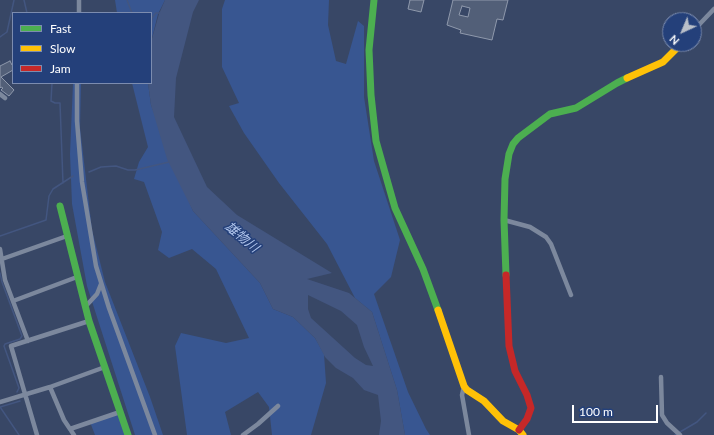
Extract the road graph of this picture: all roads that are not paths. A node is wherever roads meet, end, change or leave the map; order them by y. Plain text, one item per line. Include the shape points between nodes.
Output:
1 (79, 0) edge
2 (374, 0) edge
3 (714, 9) edge
4 (79, 12) edge
5 (702, 22) edge
6 (673, 52) edge
7 (77, 84) edge
8 (0, 94) edge
9 (5, 98) dead end
10 (60, 206) dead end
11 (504, 220) junction
12 (67, 236) junction
13 (0, 249) edge
14 (2, 259) junction
15 (77, 277) junction
16 (102, 284) junction
17 (571, 295) dead end
18 (13, 301) junction
19 (85, 307) junction
20 (89, 321) junction
21 (28, 340) junction
22 (105, 367) junction
23 (661, 377) dead end
24 (464, 386) junction
25 (50, 387) junction
26 (26, 395) junction
27 (0, 402) edge
28 (278, 406) dead end
29 (120, 412) junction
30 (70, 429) junction
31 (521, 433) edge
32 (37, 435) edge
33 (74, 435) edge
34 (128, 435) edge
35 (155, 435) edge
36 (243, 435) edge
37 (469, 435) edge
38 (680, 435) edge

1 - 4 street
2 - 24 street via 369,50 376,141 395,208 435,299
3 - 5 street
6 - 11 street via 663,62 617,83 576,108 550,114 518,138 513,144 507,164
7 - 16 street via 82,182 96,266
8 - 9 street
10 - 12 street
11 - 17 street via 530,227 546,237
11 - 31 street via 509,346 515,371 531,408
12 - 14 street
12 - 15 street
13 - 14 street
14 - 18 street via 5,280
15 - 18 street
15 - 19 street
16 - 19 street
16 - 35 street
18 - 21 street
19 - 20 street
20 - 21 street
20 - 22 street
21 - 26 street via 11,346
22 - 25 street
22 - 29 street
23 - 38 street via 662,415
24 - 31 street via 484,401 503,421
24 - 37 street via 462,395
25 - 26 street
25 - 30 street
26 - 27 street
26 - 32 street
28 - 36 street
29 - 30 street
29 - 34 street
30 - 33 street

